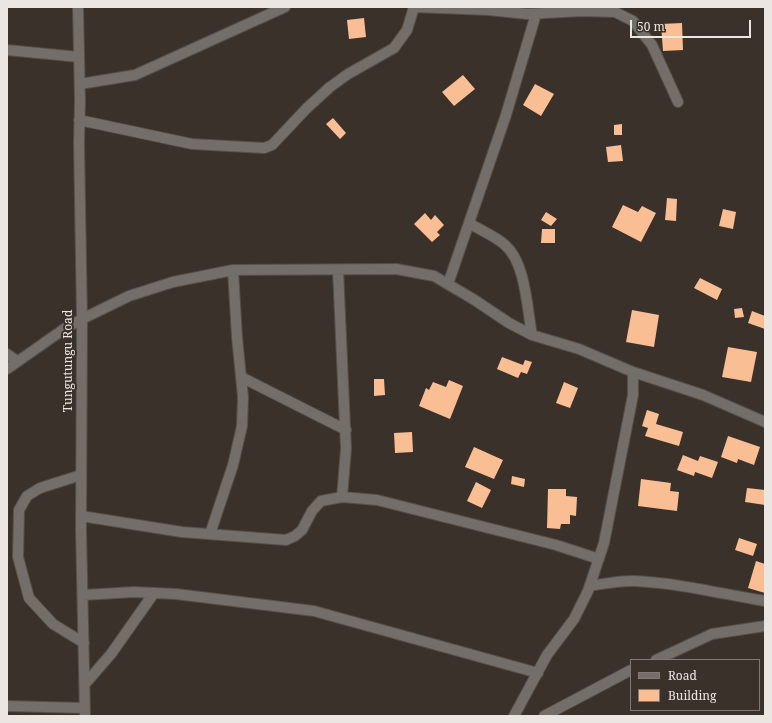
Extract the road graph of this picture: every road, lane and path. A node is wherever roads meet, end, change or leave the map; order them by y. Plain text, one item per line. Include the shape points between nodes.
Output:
1 (78, 7) edge
2 (285, 7) edge
3 (414, 7) edge
4 (536, 14) junction
5 (7, 50) edge
6 (80, 57) junction
7 (80, 84) junction
8 (678, 102) dead end
9 (79, 120) junction
10 (469, 223) junction
11 (233, 270) junction
12 (338, 270) junction
13 (448, 284) junction
14 (82, 319) junction
15 (532, 335) junction
16 (7, 354) edge
17 (17, 361) junction
18 (7, 369) edge
19 (633, 372) junction
20 (241, 377) junction
21 (765, 422) edge
22 (346, 430) junction
23 (81, 475) junction
24 (342, 497) junction
25 (81, 516) junction
26 (210, 534) junction
27 (599, 559) junction
28 (590, 586) junction
29 (154, 593) junction
30 (83, 595) junction
31 (765, 601) edge
32 (765, 626) edge
33 (84, 643) junction
34 (658, 659) edge
35 (630, 671) edge
36 (538, 673) junction
37 (85, 684) junction
38 (7, 706) edge
39 (85, 712) edge
40 (514, 716) edge
41 (544, 716) edge

1 - 6 street, Tungutungu Road
2 - 7 street via 135,75
3 - 4 street
3 - 9 street via 407,30 394,48 330,87 272,145 264,148 192,144
4 - 8 street via 616,12 633,21 652,45
4 - 10 street
5 - 6 street
6 - 7 street, Tungutungu Road
7 - 9 street, Tungutungu Road
9 - 14 street, Tungutungu Road
10 - 13 street
10 - 15 street via 505,245 516,258 522,276
11 - 12 street
11 - 14 street via 165,284 129,296
11 - 20 street
12 - 13 street via 396,269 434,276
12 - 22 street
13 - 15 street
14 - 17 street
14 - 23 street, Tungutungu Road
15 - 19 street via 579,349
16 - 17 street
17 - 18 street
19 - 21 street via 703,395
19 - 27 street via 633,395 628,424
20 - 22 street
20 - 26 street via 242,426
22 - 24 street
23 - 25 street, Tungutungu Road
23 - 33 street via 40,488 27,496 19,510 18,557 29,598 53,624
24 - 26 street via 321,501 312,511 302,530 286,540
24 - 27 street via 377,500
25 - 26 street
25 - 30 street, Tungutungu Road
27 - 28 street
28 - 31 street via 633,581 659,582
28 - 36 street via 574,619
29 - 30 street
29 - 36 street via 314,611
29 - 37 street
30 - 33 street, Tungutungu Road
32 - 34 street via 712,634
33 - 37 street, Tungutungu Road
35 - 41 street
36 - 40 street
37 - 39 street, Tungutungu Road
38 - 39 street

